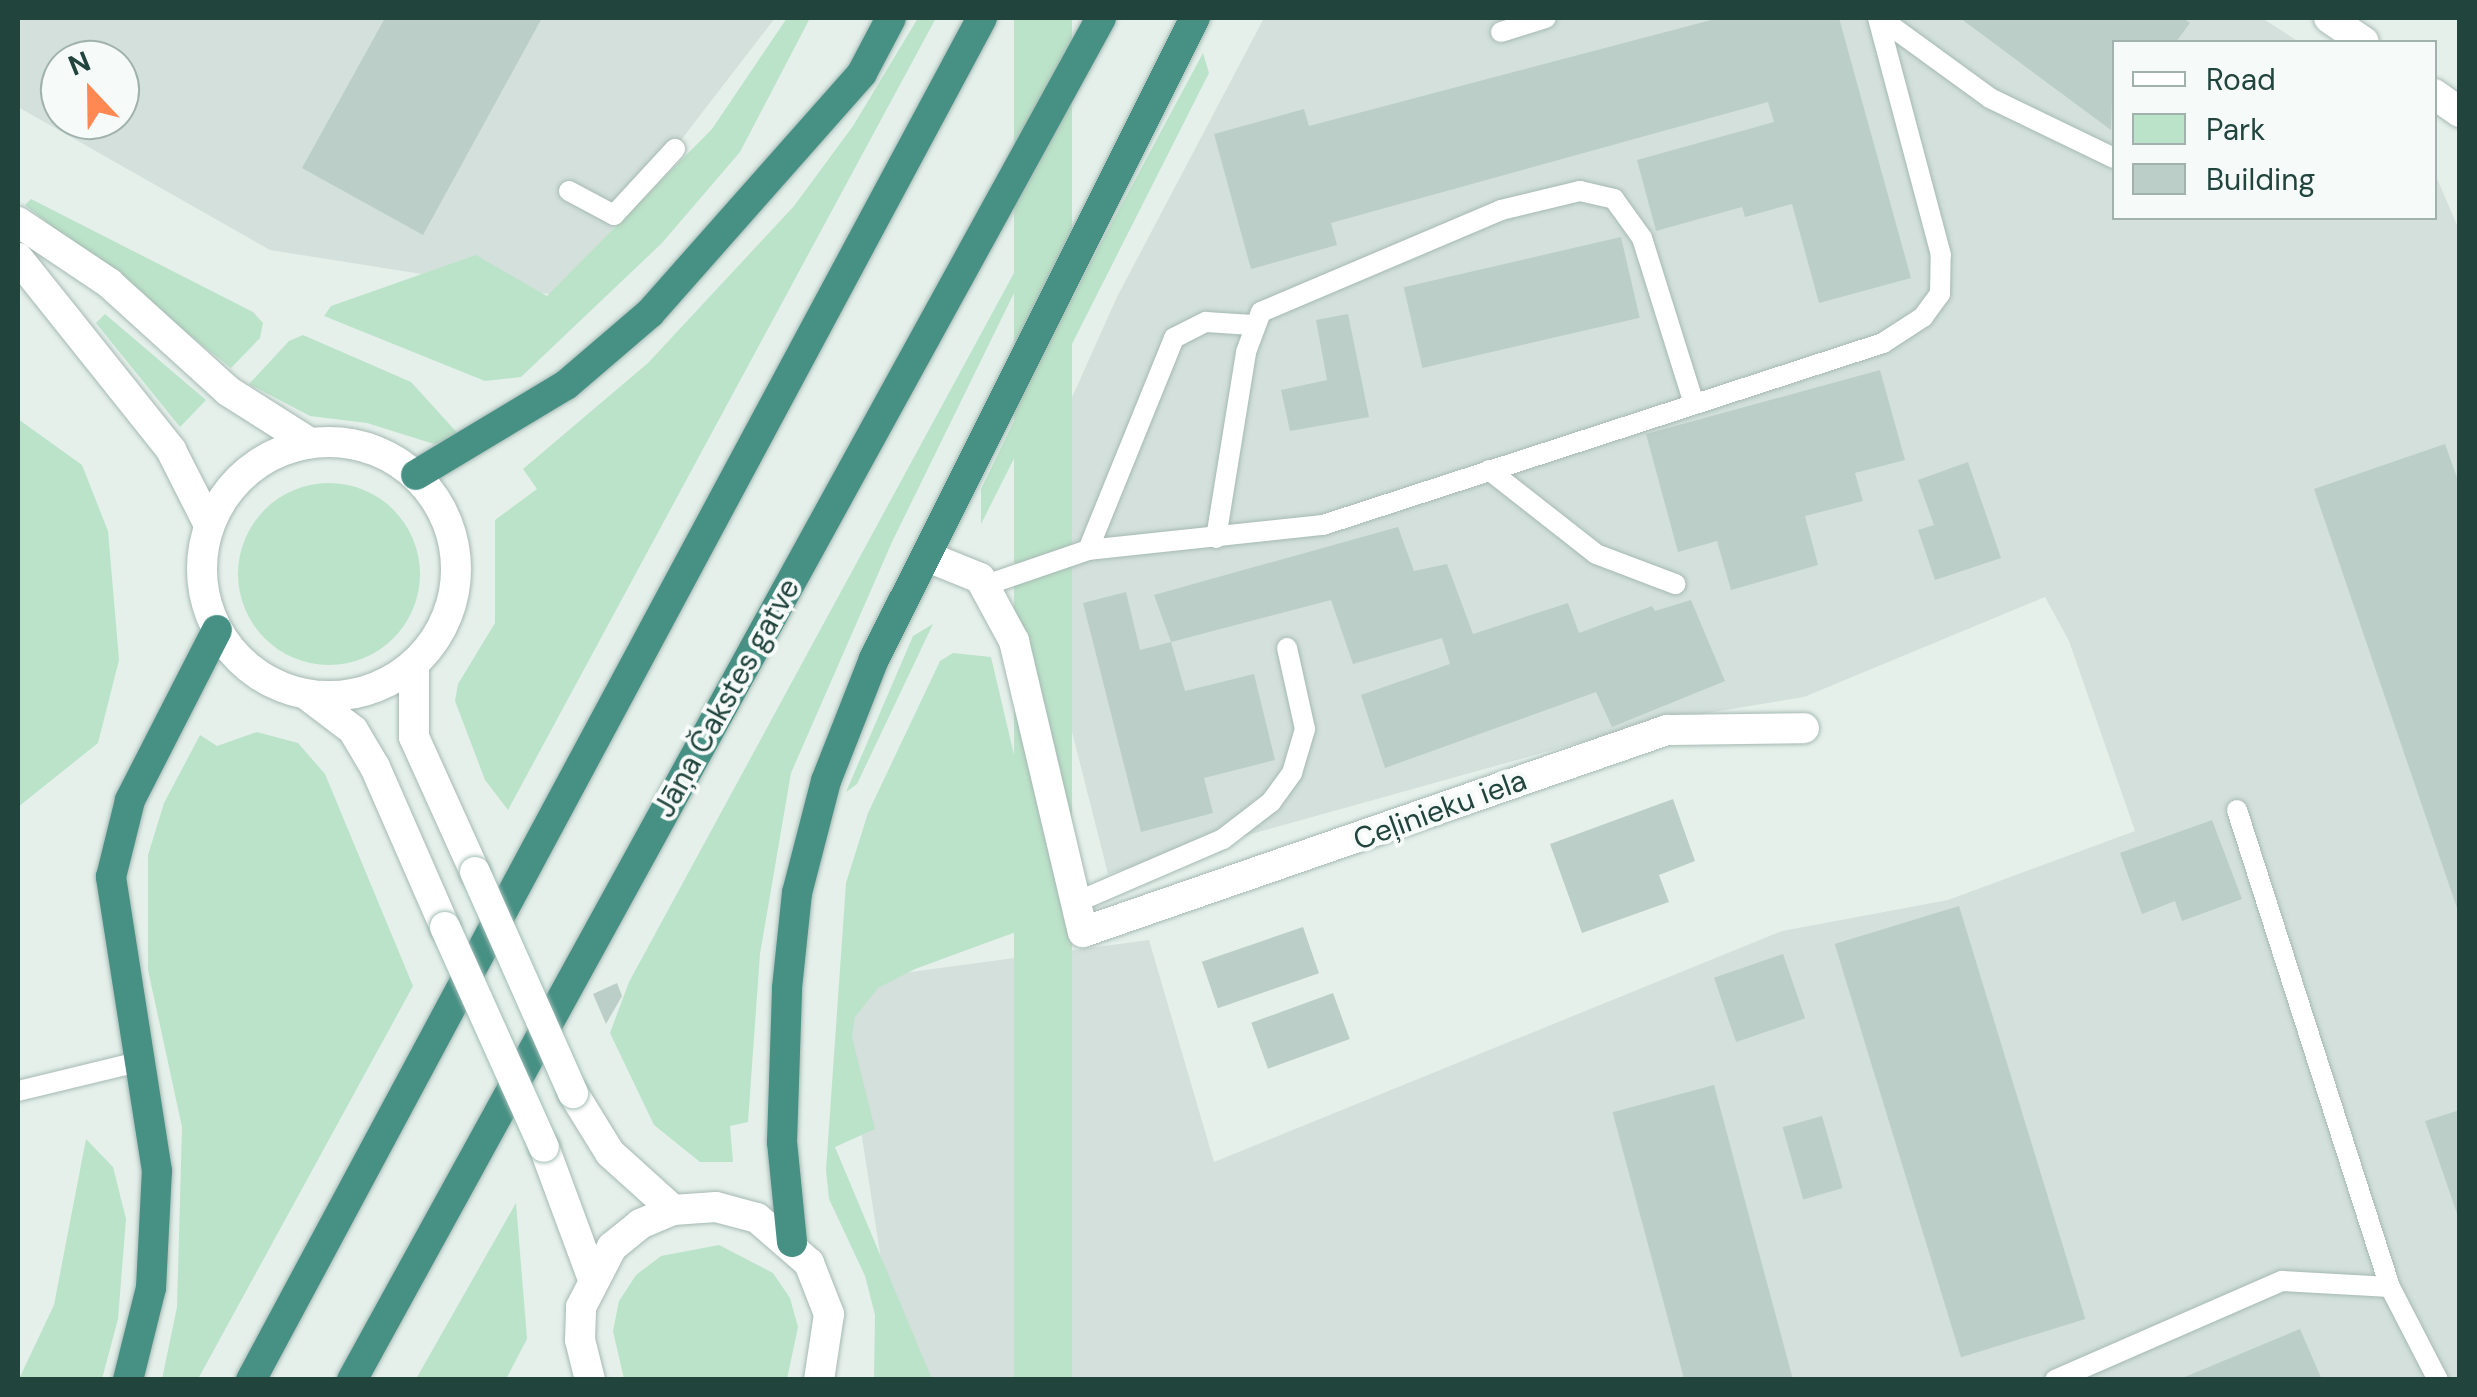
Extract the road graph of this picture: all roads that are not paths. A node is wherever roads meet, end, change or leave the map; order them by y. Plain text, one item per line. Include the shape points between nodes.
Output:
1 (891, 18) edge
2 (982, 18) edge
3 (1101, 18) edge
4 (1196, 18) edge
5 (1546, 18) edge
6 (1879, 18) edge
7 (2329, 18) edge
8 (1501, 32) dead end
9 (2361, 40) edge
10 (2437, 96) edge
11 (2460, 112) edge
12 (675, 149) dead end
13 (2112, 157) edge
14 (569, 191) dead end
15 (18, 222) edge
16 (18, 258) edge
17 (1252, 325) junction
18 (1694, 404) junction
19 (310, 443) junction
20 (1489, 470) junction
21 (416, 475) junction
22 (209, 526) junction
23 (1216, 538) junction
24 (1088, 550) junction
25 (928, 556) junction
26 (1675, 584) dead end
27 (986, 585) junction
28 (217, 630) junction
29 (1287, 648) dead end
30 (414, 664) junction
31 (307, 695) junction
32 (1804, 728) dead end
33 (2237, 810) dead end
34 (1079, 901) junction
35 (138, 1062) junction
36 (18, 1091) edge
37 (674, 1210) junction
38 (792, 1242) junction
39 (592, 1277) junction
40 (2390, 1287) junction
41 (128, 1380) edge
42 (251, 1380) edge
43 (352, 1380) edge
44 (590, 1380) edge
45 (819, 1380) edge
46 (2055, 1380) edge
47 (2438, 1380) edge

1 - 21 highway via 862,72 650,313 566,384
2 - 42 highway
3 - 43 highway, Jāņa Čakstes gatve
4 - 25 highway
5 - 8 lane
6 - 13 lane via 1990,98
6 - 18 lane via 1940,256 1940,294 1923,317 1883,343
7 - 9 main road
10 - 11 main road
12 - 14 lane via 614,215
15 - 19 main road via 109,284 228,391
16 - 22 main road via 171,450
17 - 18 lane via 1290,295 1502,210 1580,191 1614,200 1634,220
17 - 23 lane
17 - 24 lane via 1206,322 1174,338
18 - 20 lane
19 - 21 main road via 348,442
19 - 22 main road via 248,470
20 - 23 lane via 1323,526
20 - 26 lane via 1596,554
21 - 30 main road via 449,526 456,555 448,615
22 - 28 main road via 204,597
23 - 24 lane
24 - 27 lane
25 - 27 main road
25 - 38 highway via 874,660 826,781 797,893 782,1142
27 - 34 main road via 1024,670
28 - 31 main road via 240,661 271,683
28 - 35 highway via 130,800 112,877
29 - 34 lane via 1305,729 1292,773 1272,802 1223,840
30 - 31 main road via 382,686 346,696
30 - 37 main road, bridge via 414,737 573,1093 610,1153
31 - 39 main road, bridge via 353,730 375,767 544,1147
32 - 34 main road, Ceļinieku iela via 1666,730 1082,932
33 - 40 lane
35 - 36 lane
35 - 41 highway via 156,1170 155,1237 151,1288
37 - 38 main road via 730,1210 757,1218
37 - 39 main road via 640,1224 612,1247
38 - 45 main road via 822,1288 828,1314
39 - 44 main road via 580,1340
40 - 46 lane via 2282,1281
40 - 47 lane

